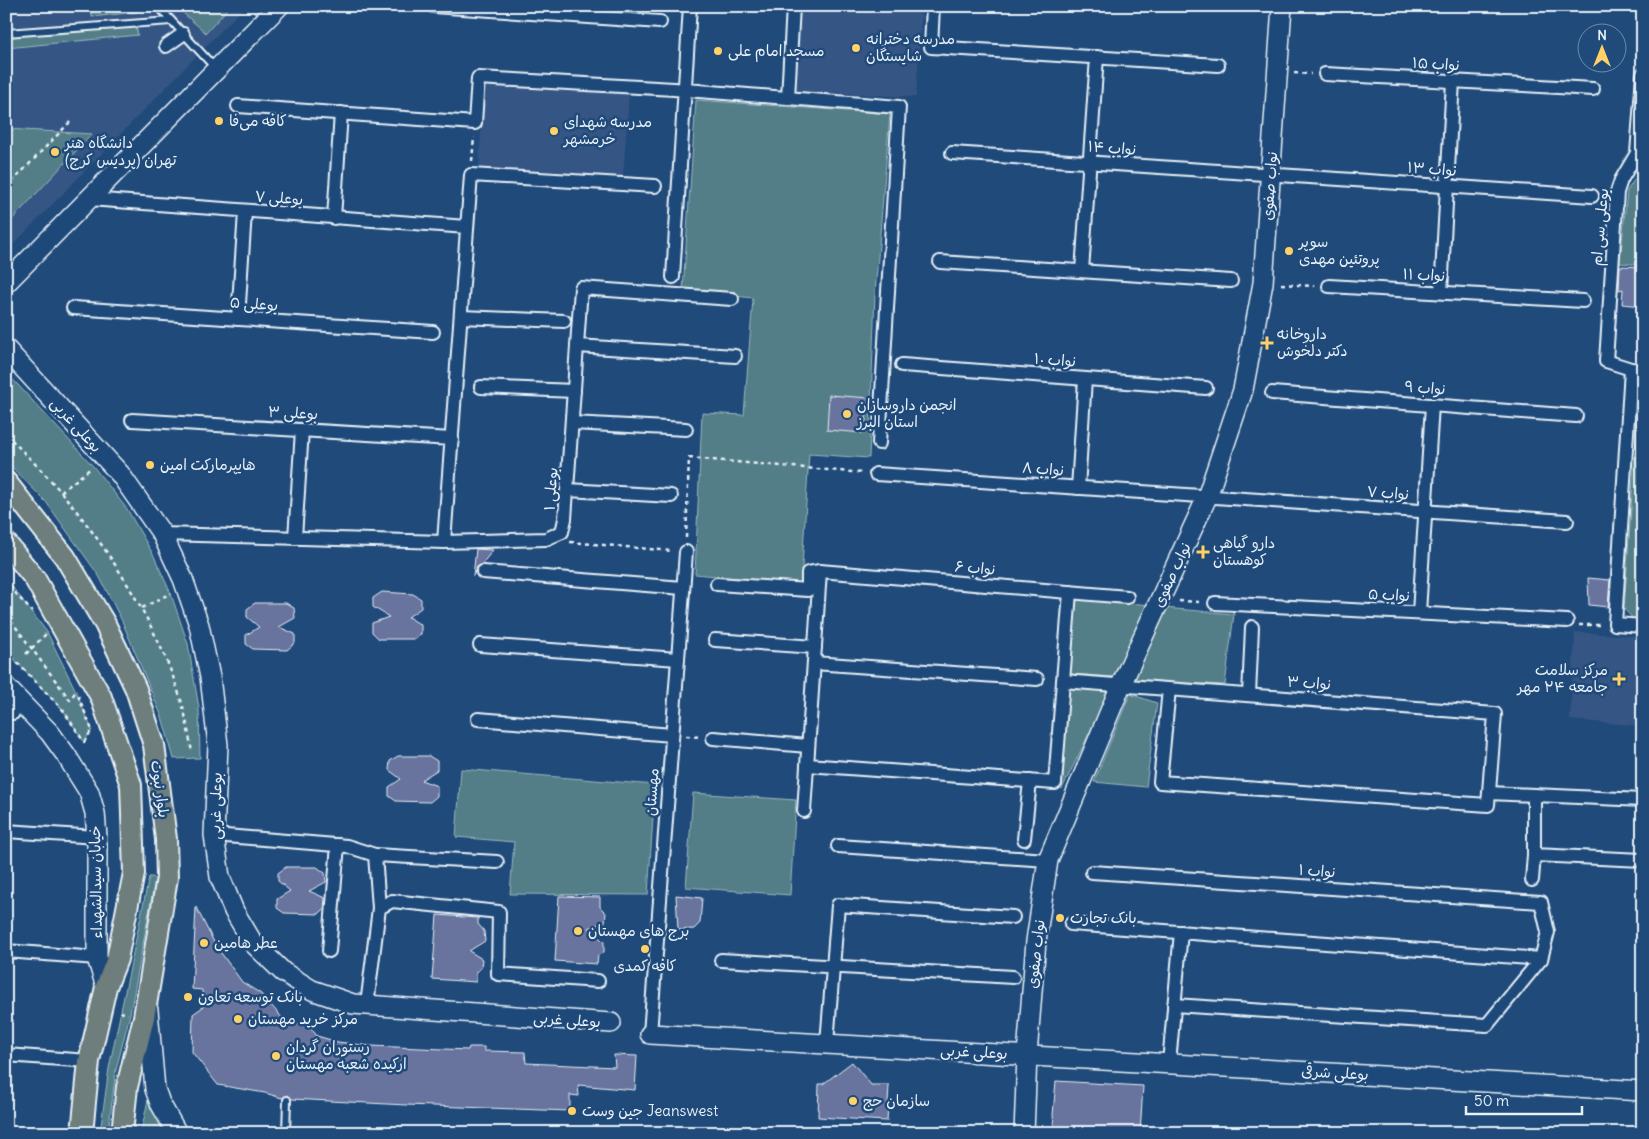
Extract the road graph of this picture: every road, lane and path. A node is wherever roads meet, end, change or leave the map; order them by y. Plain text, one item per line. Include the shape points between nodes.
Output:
1 (158, 6) edge
2 (279, 6) edge
3 (433, 6) edge
4 (690, 6) edge
5 (793, 6) edge
6 (933, 6) edge
7 (1282, 6) edge
8 (171, 21) junction
9 (660, 22) dead end
10 (6, 33) edge
11 (183, 34) junction
12 (166, 46) dead end
13 (1097, 58) junction
14 (1218, 66) dead end
15 (217, 70) junction
16 (1278, 72) junction
17 (1325, 74) joint
18 (1643, 74) edge
19 (1453, 81) junction
20 (1593, 89) dead end
21 (685, 90) junction
22 (788, 98) junction
23 (238, 106) dead end
24 (341, 113) junction
25 (70, 122) dead end
26 (475, 123) junction
27 (952, 153) dead end
28 (1640, 153) edge
29 (1090, 163) junction
30 (471, 175) junction
31 (1270, 175) junction
32 (655, 186) dead end
33 (1447, 186) junction
34 (6, 188) edge
35 (1592, 196) dead end
36 (89, 199) junction
37 (245, 212) junction
38 (334, 218) junction
39 (467, 228) junction
40 (940, 262) dead end
41 (1082, 271) junction
42 (673, 277) dead end
43 (1231, 281) dead end
44 (6, 283) edge
45 (1263, 283) junction
46 (1329, 286) joint
47 (1441, 292) junction
48 (732, 299) dead end
49 (1583, 301) dead end
50 (73, 308) dead end
51 (461, 318) junction
52 (238, 319) junction
53 (564, 321) dead end
54 (433, 332) dead end
55 (577, 346) junction
56 (6, 349) edge
57 (735, 356) dead end
58 (902, 366) dead end
59 (1637, 370) edge
60 (1086, 379) junction
61 (481, 387) dead end
62 (1206, 388) dead end
63 (574, 391) junction
64 (1272, 393) dead end
65 (1432, 405) junction
66 (1576, 416) dead end
67 (132, 420) dead end
68 (572, 423) junction
69 (686, 429) dead end
70 (302, 430) junction
71 (6, 434) edge
72 (452, 439) junction
73 (879, 443) dead end
74 (93, 466) dead end
75 (876, 474) joint
76 (6, 482) edge
77 (1078, 488) junction
78 (568, 490) junction
79 (61, 492) junction
80 (671, 496) dead end
81 (1207, 497) junction
82 (1426, 512) junction
83 (1567, 521) dead end
84 (1635, 530) dead end
85 (1643, 530) edge
86 (162, 534) junction
87 (295, 538) junction
88 (546, 539) junction
89 (444, 542) junction
90 (6, 543) edge
91 (686, 552) junction
92 (820, 571) junction
93 (483, 572) dead end
94 (6, 579) edge
95 (8, 584) edge
96 (717, 584) dead end
97 (683, 588) junction
98 (1070, 592) junction
99 (171, 594) dead end
100 (1127, 597) dead end
101 (1160, 600) junction
102 (1215, 603) joint
103 (142, 608) junction
104 (1419, 613) junction
105 (6, 614) edge
106 (37, 618) dead end
107 (1568, 621) joint
108 (1615, 624) junction
109 (1643, 626) edge
110 (1252, 627) dead end
111 (714, 640) dead end
112 (51, 641) dead end
113 (480, 645) dead end
114 (815, 647) junction
115 (32, 649) junction
116 (6, 651) edge
117 (26, 654) dead end
118 (678, 659) junction
119 (814, 663) junction
120 (1037, 679) dead end
121 (1063, 681) junction
122 (1121, 685) junction
123 (6, 687) edge
124 (1169, 690) junction
125 (1250, 695) junction
126 (478, 719) dead end
127 (672, 735) junction
128 (713, 738) joint
129 (808, 746) junction
130 (192, 752) dead end
131 (807, 765) junction
132 (1030, 781) junction
133 (1534, 795) junction
134 (1488, 799) junction
135 (1643, 800) edge
136 (804, 811) dead end
137 (6, 831) edge
138 (214, 835) junction
139 (97, 837) junction
140 (166, 838) junction
141 (1024, 839) dead end
142 (133, 840) junction
143 (338, 845) junction
144 (838, 846) dead end
145 (375, 855) junction
146 (1534, 855) junction
147 (1048, 860) junction
148 (1643, 860) edge
149 (497, 862) dead end
150 (1092, 872) dead end
151 (134, 873) junction
152 (167, 878) junction
153 (1532, 880) dead end
154 (379, 908) junction
155 (1013, 917) dead end
156 (1071, 924) dead end
157 (1181, 932) junction
158 (329, 950) dead end
159 (6, 951) edge
160 (97, 958) junction
161 (1541, 958) junction
162 (722, 960) dead end
163 (833, 966) junction
164 (1013, 977) dead end
165 (598, 981) dead end
166 (106, 987) junction
167 (148, 999) junction
168 (367, 1005) junction
169 (1174, 1005) junction
170 (120, 1012) dead end
171 (130, 1014) dead end
172 (611, 1023) dead end
173 (650, 1034) joint
174 (827, 1043) junction
175 (6, 1055) edge
176 (1027, 1055) junction
177 (89, 1061) junction
178 (1169, 1063) junction
179 (1643, 1091) edge
180 (287, 1100) dead end
181 (82, 1133) edge
182 (122, 1133) edge
183 (177, 1133) edge
184 (286, 1133) edge
185 (1024, 1133) edge

1 - 8 lane
2 - 15 street
3 - 9 street
4 - 21 street
5 - 22 street
6 - 13 street via 931,47
7 - 16 street, نواب صفوی
8 - 10 lane
8 - 11 lane
11 - 12 street
11 - 15 lane
13 - 14 street
13 - 29 street
15 - 36 street
16 - 17 path
16 - 31 street, نواب صفوی
17 - 19 street, نواب ۱۵
18 - 28 street, بوعلی سی ام
19 - 20 street, نواب ۱۵
19 - 33 street
21 - 22 street
21 - 26 street via 478,78
21 - 42 street
22 - 73 street via 899,107
23 - 24 street
24 - 26 street
24 - 38 street
25 - 34 path
26 - 30 path
27 - 29 street, نواب ۱۴
28 - 59 street, بوعلی سی ام via 1621,180 1617,192 1606,360
29 - 31 street, نواب ۱۴
29 - 41 street
30 - 32 street
30 - 39 street
31 - 33 street, نواب ۱۳
31 - 45 street, نواب صفوی
33 - 35 street, نواب ۱۳
33 - 47 street
36 - 37 street, بوعلی ۷
36 - 44 street
37 - 38 street, بوعلی ۷
37 - 52 street
38 - 39 street, بوعلی ۷
39 - 51 street
40 - 41 street
41 - 43 street
45 - 46 path
45 - 81 street, نواب صفوی via 1242,390
46 - 47 street, نواب ۱۱
47 - 49 street, نواب ۱۱
48 - 55 street, بوعلی ۱ via 581,288
50 - 52 street, بوعلی ۵
51 - 53 street
51 - 72 street
52 - 54 street, بوعلی ۵
55 - 57 street
55 - 63 street, بوعلی ۱
56 - 86 street, بوعلی غربی via 120,474
58 - 60 street, نواب ۱۰
59 - 108 street
60 - 62 street, نواب ۱۰
60 - 77 street
61 - 63 street
63 - 68 street, بوعلی ۱
64 - 65 street, نواب ۹
65 - 66 street, نواب ۹
65 - 82 street
67 - 70 street, بوعلی ۳
68 - 69 street
68 - 78 street, بوعلی ۱
70 - 72 street, بوعلی ۳
70 - 87 street
71 - 79 path
72 - 89 street
74 - 79 path
75 - 77 street, نواب ۸
75 - 91 path via 689,458
76 - 140 main road, بلوار نبوت via 65,557 105,624 136,689 154,746
77 - 81 street, نواب ۸
78 - 80 street
78 - 88 street, بوعلی ۱ via 562,532
79 - 103 path via 116,565
81 - 82 street, نواب ۷
81 - 101 street, نواب صفوی
82 - 83 street, نواب ۷
82 - 104 street
84 - 85 path
86 - 87 street
86 - 138 street, بوعلی غربی via 183,579 199,625 210,677 218,745
87 - 89 street
88 - 89 street
88 - 91 path
90 - 142 main road, بلوار نبوت via 35,579 101,698 131,785
91 - 97 street, مهستان
92 - 96 street via 808,573 808,590
92 - 98 street, نواب ۶
92 - 114 street
93 - 97 street
94 - 95 path
95 - 106 path
97 - 118 street, مهستان
98 - 100 street, نواب ۶
98 - 121 street
99 - 103 path
101 - 102 path
101 - 122 street, نواب صفوی
102 - 104 street, نواب ۵
103 - 130 path via 183,706
104 - 107 street, نواب ۵
105 - 115 path
107 - 108 path via 1572,626
108 - 109 street
110 - 125 street
111 - 114 street
112 - 115 path via 47,632
113 - 118 street
114 - 119 street
115 - 116 path via 70,700 76,691 92,730 84,742 63,710
115 - 117 path
118 - 127 street, مهستان
119 - 120 street
119 - 129 street
121 - 122 street, نواب ۳
121 - 132 street via 1055,783
122 - 124 street, نواب ۳
122 - 147 street, نواب صفوی
123 - 139 street, خیابان سیدالشهداء via 50,732 89,792
124 - 125 street, نواب ۳
124 - 134 street via 1160,782
125 - 134 street, نواب ۳ via 1495,714
126 - 127 street
127 - 128 path
127 - 173 street, مهستان
128 - 129 street
129 - 131 street
131 - 132 street
131 - 136 street
132 - 141 street
133 - 134 street
133 - 135 street
133 - 146 street
137 - 139 street
138 - 143 street
138 - 168 street, بوعلی غربی via 220,877 234,911 253,943 283,972 312,990 353,1004
139 - 160 street, خیابان سیدالشهداء
140 - 142 main road via 162,848 148,854 137,849
140 - 152 main road, بلوار نبوت
142 - 151 main road, بلوار نبوت
143 - 145 street
143 - 158 street
144 - 147 street
145 - 149 street
145 - 154 street
146 - 148 street
146 - 153 street
147 - 176 street, نواب صفوی via 1036,941
150 - 161 street, نواب ۱ via 1541,902 1548,932
151 - 152 main road via 141,866 152,863 162,868
151 - 166 main road, بلوار نبوت via 117,959
152 - 167 main road, بلوار نبوت
154 - 165 street via 392,901 499,912 498,974
154 - 168 street
155 - 163 street via 838,905
156 - 157 street
157 - 161 street
157 - 169 street
159 - 160 street
160 - 166 street, خیابان سیدالشهداء
161 - 169 street via 1487,1025
162 - 163 street
163 - 164 street
163 - 174 street
166 - 177 main road, بلوار نبوت
167 - 182 main road, بلوار نبوت via 127,1088
167 - 183 street via 155,1088
168 - 172 street, بوعلی غربی
169 - 178 street
170 - 171 path
173 - 174 street, بوعلی غربی
174 - 176 street, بوعلی غربی
175 - 177 street
176 - 178 street, بوعلی شرقی
176 - 185 street, نواب صفوی
177 - 181 main road, بلوار نبوت
178 - 179 street, بوعلی شرقی
180 - 184 lane

